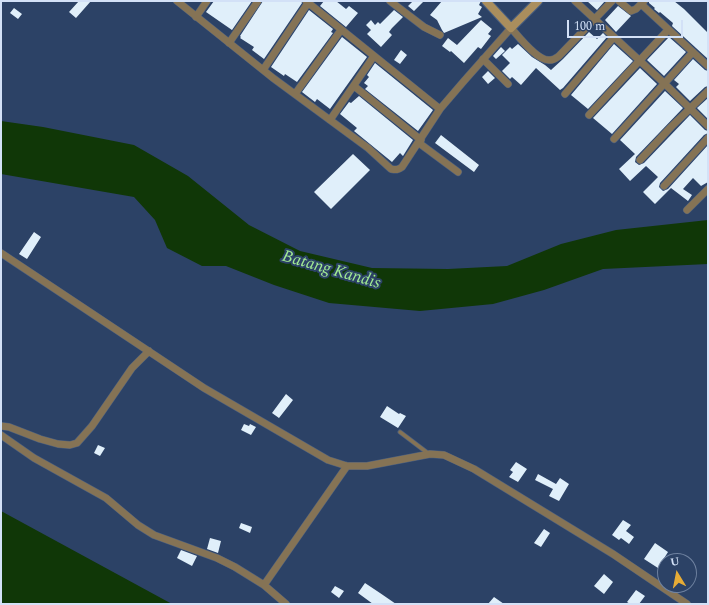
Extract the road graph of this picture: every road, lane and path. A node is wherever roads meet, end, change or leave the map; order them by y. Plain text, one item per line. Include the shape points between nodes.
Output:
1 (177, 1) edge
2 (208, 1) edge
3 (258, 1) edge
4 (390, 1) edge
5 (486, 1) edge
6 (538, 1) edge
7 (575, 1) edge
8 (612, 1) edge
9 (619, 1) edge
10 (307, 2) edge
11 (643, 3) edge
12 (196, 17) junction
13 (594, 19) junction
14 (511, 28) junction
15 (341, 30) junction
16 (668, 30) junction
17 (440, 35) dead end
18 (614, 37) junction
19 (229, 43) junction
20 (693, 52) junction
21 (374, 56) junction
22 (483, 59) junction
23 (639, 61) junction
24 (708, 66) edge
25 (263, 70) junction
26 (508, 84) dead end
27 (665, 84) junction
28 (354, 86) junction
29 (708, 91) edge
30 (295, 94) junction
31 (565, 94) dead end
32 (440, 109) junction
33 (690, 109) junction
34 (589, 115) dead end
35 (330, 120) junction
36 (708, 126) edge
37 (708, 138) edge
38 (614, 139) dead end
39 (420, 141) junction
40 (640, 160) dead end
41 (458, 172) dead end
42 (664, 186) dead end
43 (708, 189) edge
44 (687, 210) dead end
45 (1, 252) edge
46 (149, 351) junction
47 (1, 426) edge
48 (400, 432) dead end
49 (1, 435) edge
50 (430, 454) junction
51 (347, 466) junction
52 (264, 585) junction
53 (286, 604) edge
54 (688, 604) edge

1 - 12 street
2 - 12 street
3 - 19 street
4 - 17 street via 424,27
5 - 14 street
6 - 14 street
7 - 13 street
8 - 13 street
9 - 11 street via 631,11
10 - 15 street
10 - 25 street
11 - 16 street
12 - 19 street
13 - 14 street via 559,56 551,60 538,55
13 - 18 street
14 - 22 street
15 - 21 street
15 - 30 street
16 - 20 street
16 - 23 street
18 - 23 street
18 - 31 street
19 - 25 street
20 - 24 street
20 - 27 street
21 - 28 street
21 - 32 street
22 - 26 street
22 - 32 street
23 - 27 street
23 - 34 street
25 - 30 street
27 - 33 street
27 - 38 street
28 - 35 street
28 - 39 street
29 - 33 street
30 - 35 street
32 - 39 street
33 - 36 street
33 - 40 street
35 - 39 street via 395,170 402,167
37 - 42 street
39 - 41 street
43 - 44 street
45 - 46 street
46 - 47 street via 132,368 92,426 77,443 58,444
46 - 51 street via 204,388 307,449
48 - 50 lane
49 - 52 street via 34,458 106,498 154,535 217,558
50 - 51 street via 367,466
50 - 54 street via 444,455 474,469 613,554
51 - 52 street
52 - 53 street

